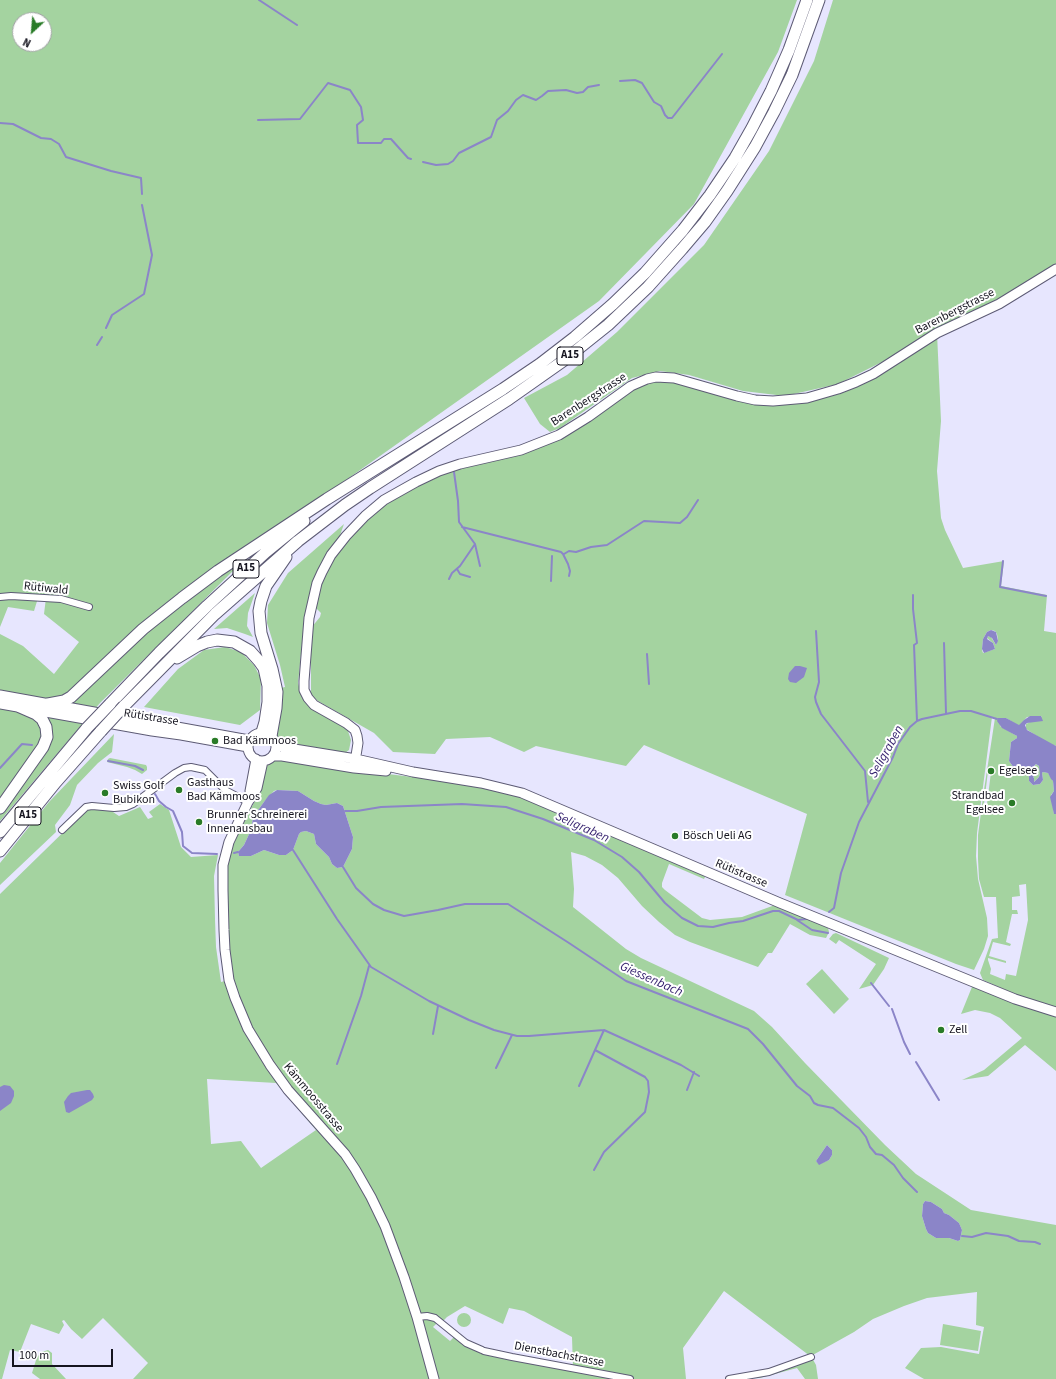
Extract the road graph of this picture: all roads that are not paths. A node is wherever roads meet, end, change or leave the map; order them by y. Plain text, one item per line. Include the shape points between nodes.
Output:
1 (807, 0) edge
2 (819, 0) edge
3 (1056, 269) edge
4 (400, 454) junction
5 (298, 541) junction
6 (0, 597) edge
7 (89, 607) dead end
8 (148, 681) junction
9 (0, 695) edge
10 (0, 704) edge
11 (20, 707) junction
12 (52, 707) junction
13 (270, 738) junction
14 (248, 744) junction
15 (273, 756) junction
16 (260, 760) junction
17 (355, 764) junction
18 (248, 802) junction
19 (0, 808) edge
20 (62, 830) dead end
21 (0, 832) edge
22 (0, 851) edge
23 (1056, 1012) edge
24 (417, 1317) junction
25 (811, 1357) dead end
26 (434, 1379) edge
27 (630, 1379) edge
28 (729, 1379) edge

1 - 4 highway, A15 via 781,70 735,158 710,195 663,254 613,304 559,349
2 - 5 highway, A15 via 792,75 755,147 705,222 648,287 608,325 563,361 509,399 364,492
3 - 17 street, Barenbergstrasse via 999,304 937,332 873,374 838,389 807,398 773,401 737,396 674,378 647,379 631,386 578,424 547,440 512,453 439,471 384,500 365,516 331,555 317,583 308,625 305,694 314,705 353,728 358,740
4 - 12 highway via 218,571 143,629 71,698
4 - 21 highway, A15, bridge via 318,510 266,552 188,624 88,728
5 - 8 highway, A15 via 221,609
5 - 13 highway via 271,577 260,606 261,633 277,692
6 - 7 street, Rütiwald via 61,599
8 - 13 highway via 185,653 203,643 221,640 243,646 259,660 265,672 268,702 265,722
8 - 22 highway, A15, bridge via 56,782
9 - 12 street
10 - 11 street
11 - 12 street
11 - 19 highway via 43,720 47,737 43,747
12 - 14 street, Rütistrasse
13 - 14 street via 255,734
13 - 15 street via 276,749
13 - 17 street, Rütistrasse via 282,747
14 - 16 street via 250,754
15 - 16 street
15 - 17 street, Rütistrasse
16 - 18 street, Kämmoosstrasse
17 - 23 street, Rütistrasse via 481,783 527,795 780,903 1015,999
18 - 20 street via 225,790 205,770 191,766 176,773 126,807 86,807
18 - 24 street, Kämmoosstrasse via 229,842 223,873 225,950 235,998 248,1029 279,1079 344,1154 364,1182 404,1277
24 - 26 street, Kämmoosstrasse
24 - 27 street, Dienstbachstrasse via 435,1318 466,1343 483,1350 512,1358
25 - 28 street via 769,1372

